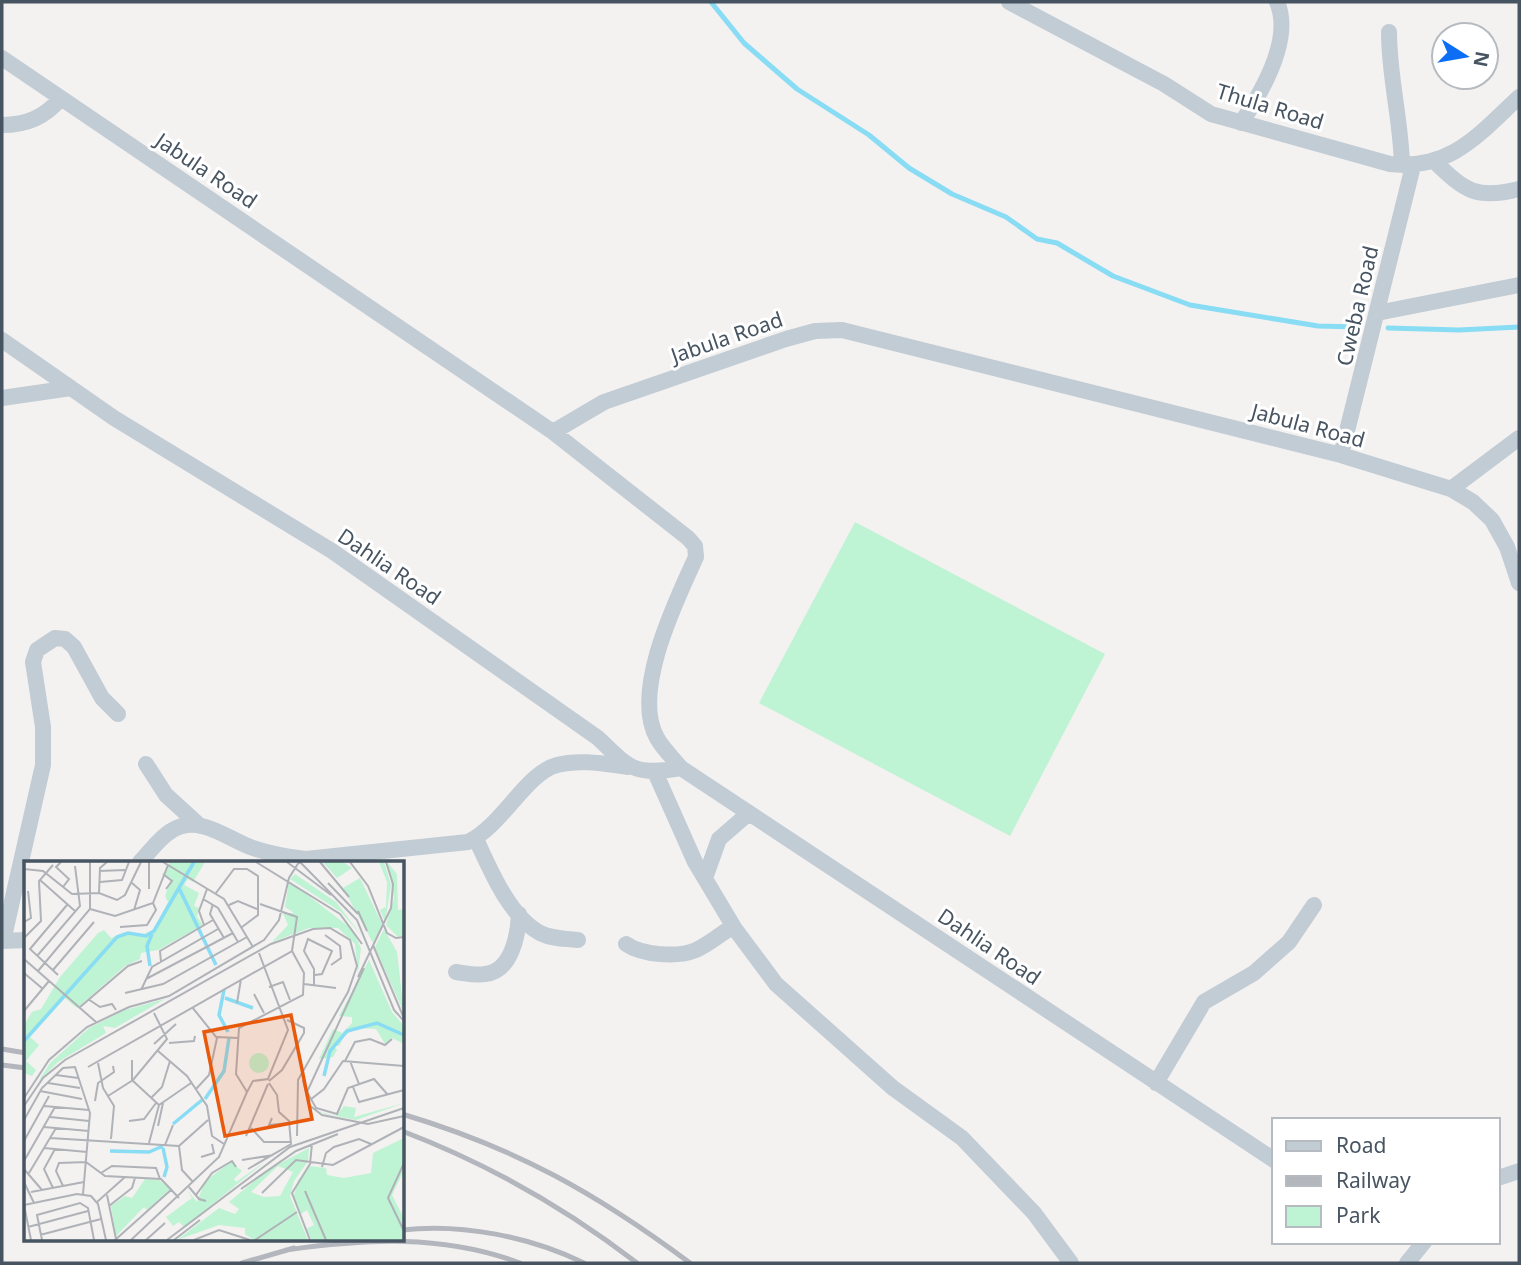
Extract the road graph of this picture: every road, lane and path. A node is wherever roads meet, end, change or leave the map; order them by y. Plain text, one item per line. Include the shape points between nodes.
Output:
1 (1009, 2) edge
2 (1277, 2) edge
3 (1389, 32) dead end
4 (2, 58) edge
5 (1519, 97) edge
6 (61, 98) junction
7 (1241, 123) junction
8 (2, 125) edge
9 (1435, 162) junction
10 (1407, 166) junction
11 (1519, 189) edge
12 (1519, 285) edge
13 (1377, 313) junction
14 (2, 340) edge
15 (71, 388) junction
16 (2, 398) edge
17 (553, 432) junction
18 (1519, 438) edge
19 (1341, 455) junction
20 (1451, 489) junction
21 (1519, 583) edge
22 (118, 714) dead end
23 (146, 764) dead end
24 (628, 767) junction
25 (681, 768) junction
26 (655, 772) junction
27 (749, 813) junction
28 (200, 826) junction
29 (476, 839) junction
30 (142, 861) edge
31 (705, 878) junction
32 (1314, 905) dead end
33 (519, 914) junction
34 (733, 926) junction
35 (24, 940) edge
36 (578, 940) dead end
37 (2, 941) edge
38 (626, 944) dead end
39 (456, 972) dead end
40 (1156, 1083) junction
41 (1272, 1159) edge
42 (1519, 1171) edge
43 (1500, 1177) edge
44 (1422, 1244) edge
45 (1071, 1263) edge
46 (1407, 1263) edge

1 - 7 street, Thula Road via 1211,114
2 - 7 street via 1282,21 1269,76
3 - 10 street, Cweba Road via 1389,65
4 - 6 street, Jabula Road
5 - 9 street, Thula Road via 1474,139
6 - 8 street via 47,114
6 - 17 street, Jabula Road
7 - 10 street, Thula Road
9 - 10 street, Thula Road
9 - 11 street via 1473,192 1499,194
10 - 13 street, Cweba Road
12 - 13 street
13 - 19 street, Cweba Road
14 - 15 street, Dahlia Road
15 - 16 street
15 - 24 street, Dahlia Road via 332,551 598,737
17 - 19 street, Jabula Road via 604,402 786,339 842,330
17 - 25 street, Dahlia Road via 695,546 696,557 661,634 652,693 652,726 657,739
18 - 20 street
19 - 20 street, Jabula Road
20 - 21 street, Jabula Road via 1492,520
22 - 37 street via 102,698 65,639 55,638 37,650 33,662 43,727 43,765
23 - 28 street via 166,795
24 - 26 street
24 - 29 street via 577,762 554,765
25 - 26 street
25 - 27 street, Dahlia Road
26 - 31 street
27 - 31 street via 719,839
27 - 40 street, Dahlia Road
28 - 29 street via 250,847 306,859 441,847
28 - 30 street via 170,831
29 - 33 street
31 - 34 street
32 - 40 street via 1289,942 1254,973 1204,1002
33 - 36 street via 542,933
33 - 39 street via 518,935 502,964 484,975
34 - 38 street via 686,953 643,953
34 - 45 street via 785,992 893,1088 962,1138 1034,1213
35 - 37 street
40 - 41 street, Dahlia Road
42 - 43 street
44 - 46 street

